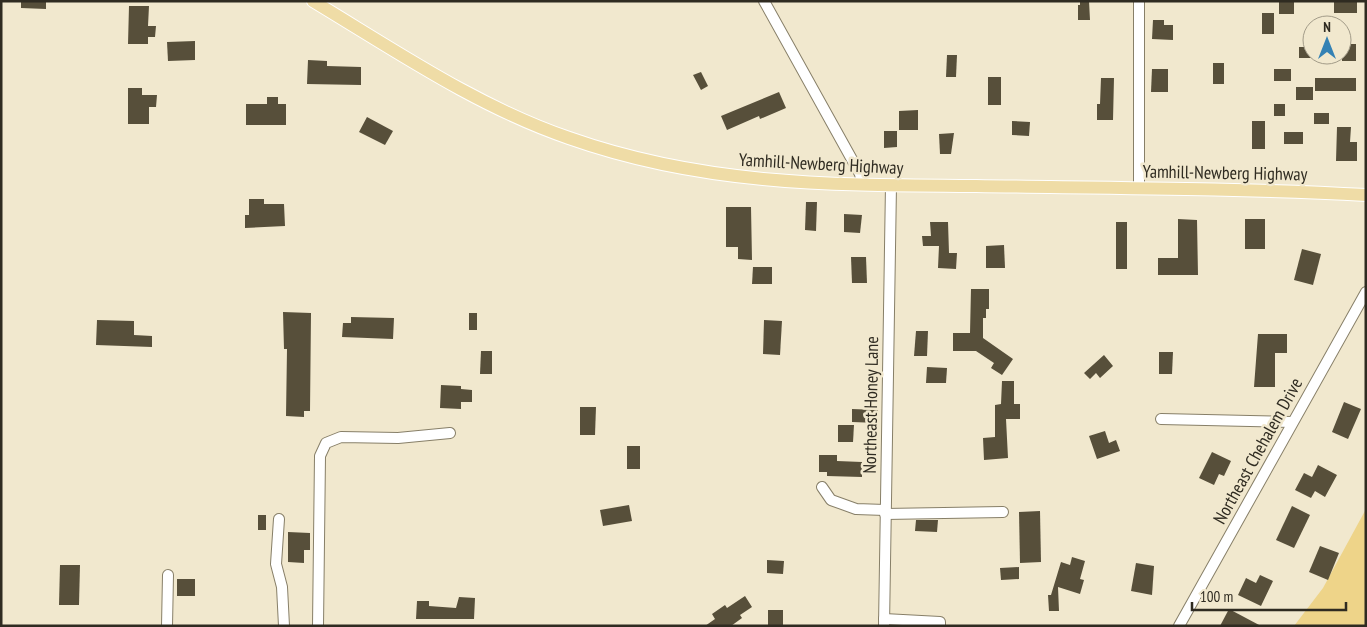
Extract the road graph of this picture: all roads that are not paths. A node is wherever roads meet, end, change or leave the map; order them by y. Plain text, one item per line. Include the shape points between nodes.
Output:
1 (314, 1) edge
2 (764, 1) edge
3 (1139, 1) edge
4 (862, 184) junction
5 (891, 185) junction
6 (1139, 188) junction
7 (1366, 195) edge
8 (1366, 292) edge
9 (1161, 419) dead end
10 (1292, 422) junction
11 (450, 433) dead end
12 (822, 487) dead end
13 (885, 512) junction
14 (1003, 512) dead end
15 (279, 519) dead end
16 (168, 576) dead end
17 (884, 622) edge
18 (167, 626) edge
19 (284, 626) edge
20 (318, 626) edge
21 (940, 626) edge
22 (1179, 626) edge

1 - 4 main road, Yamhill-Newberg Highway via 480,99 568,138 647,162 705,173 780,182
2 - 4 street via 860,174
3 - 6 street
4 - 5 main road, Yamhill-Newberg Highway
5 - 6 main road, Yamhill-Newberg Highway
5 - 13 street, Northeast Honey Lane
6 - 7 main road, Yamhill-Newberg Highway
8 - 10 street, Northeast Chehalem Drive
9 - 10 street
10 - 22 street, Northeast Chehalem Drive
11 - 20 street via 398,438 341,437 326,443 320,456
12 - 13 street via 831,500 856,510
13 - 14 street
13 - 17 street, Northeast Honey Lane
15 - 19 street via 276,564 282,587
16 - 18 street
17 - 21 street via 940,622

